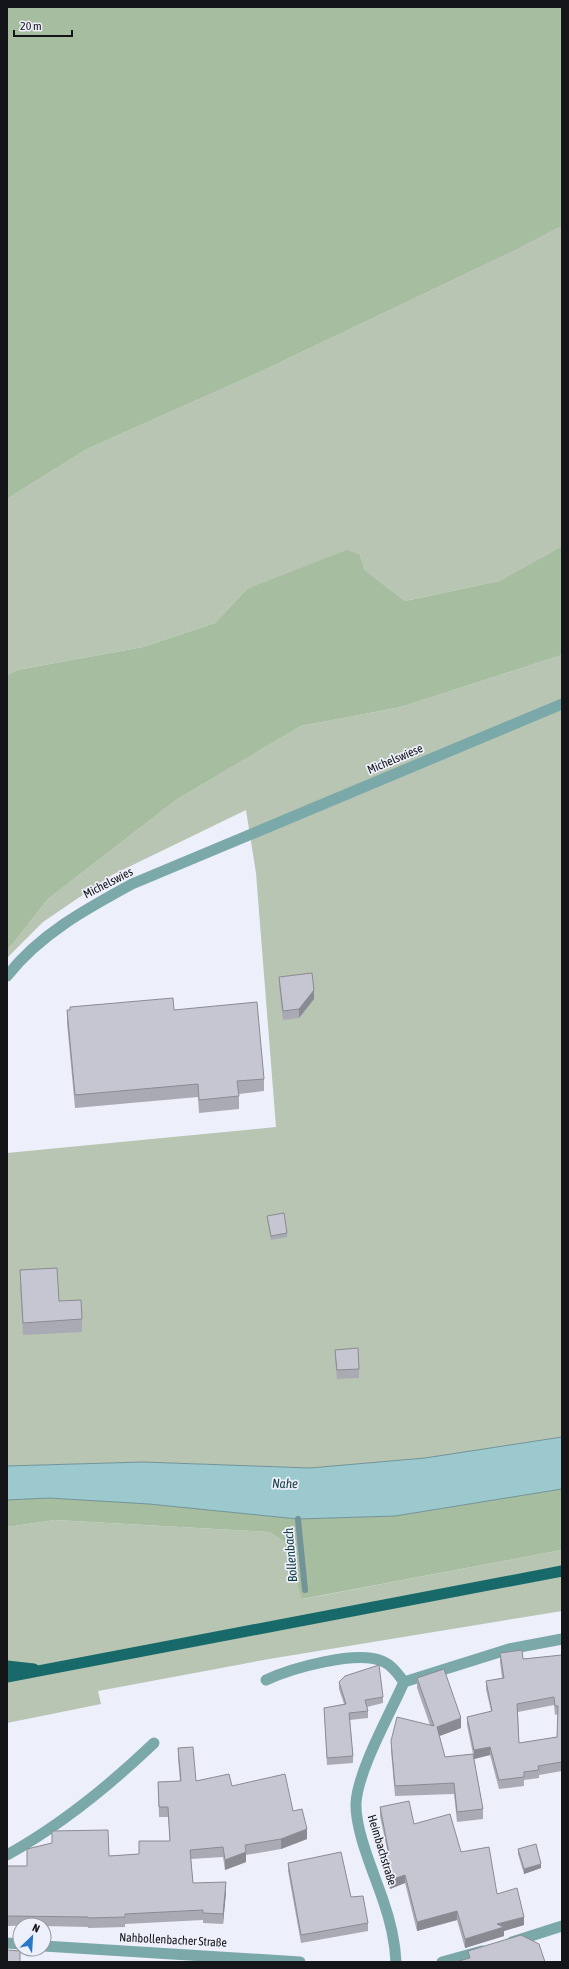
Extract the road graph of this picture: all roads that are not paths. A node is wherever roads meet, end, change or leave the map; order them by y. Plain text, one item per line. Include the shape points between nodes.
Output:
1 (562, 704) edge
2 (239, 839) joint
3 (7, 976) edge
4 (562, 1571) edge
5 (562, 1639) edge
6 (7, 1666) edge
7 (44, 1671) junction
8 (7, 1677) edge
9 (266, 1680) dead end
10 (404, 1682) junction
11 (154, 1744) dead end
12 (7, 1855) edge
13 (562, 1926) edge
14 (52, 1946) edge
15 (300, 1962) edge
16 (396, 1962) edge
17 (442, 1962) edge

1 - 2 street, Michelswiese
2 - 3 street, Michelswies via 132,884 84,910 42,939
4 - 7 main road
5 - 10 street via 509,1649
6 - 7 main road
7 - 8 main road
9 - 10 street via 298,1668 360,1657 384,1662 393,1668
10 - 16 street, Heimbachstraße via 362,1777 356,1804 367,1852 393,1931
11 - 12 street via 114,1781 70,1815
13 - 17 street
14 - 15 street, Nahbollenbacher Straße

